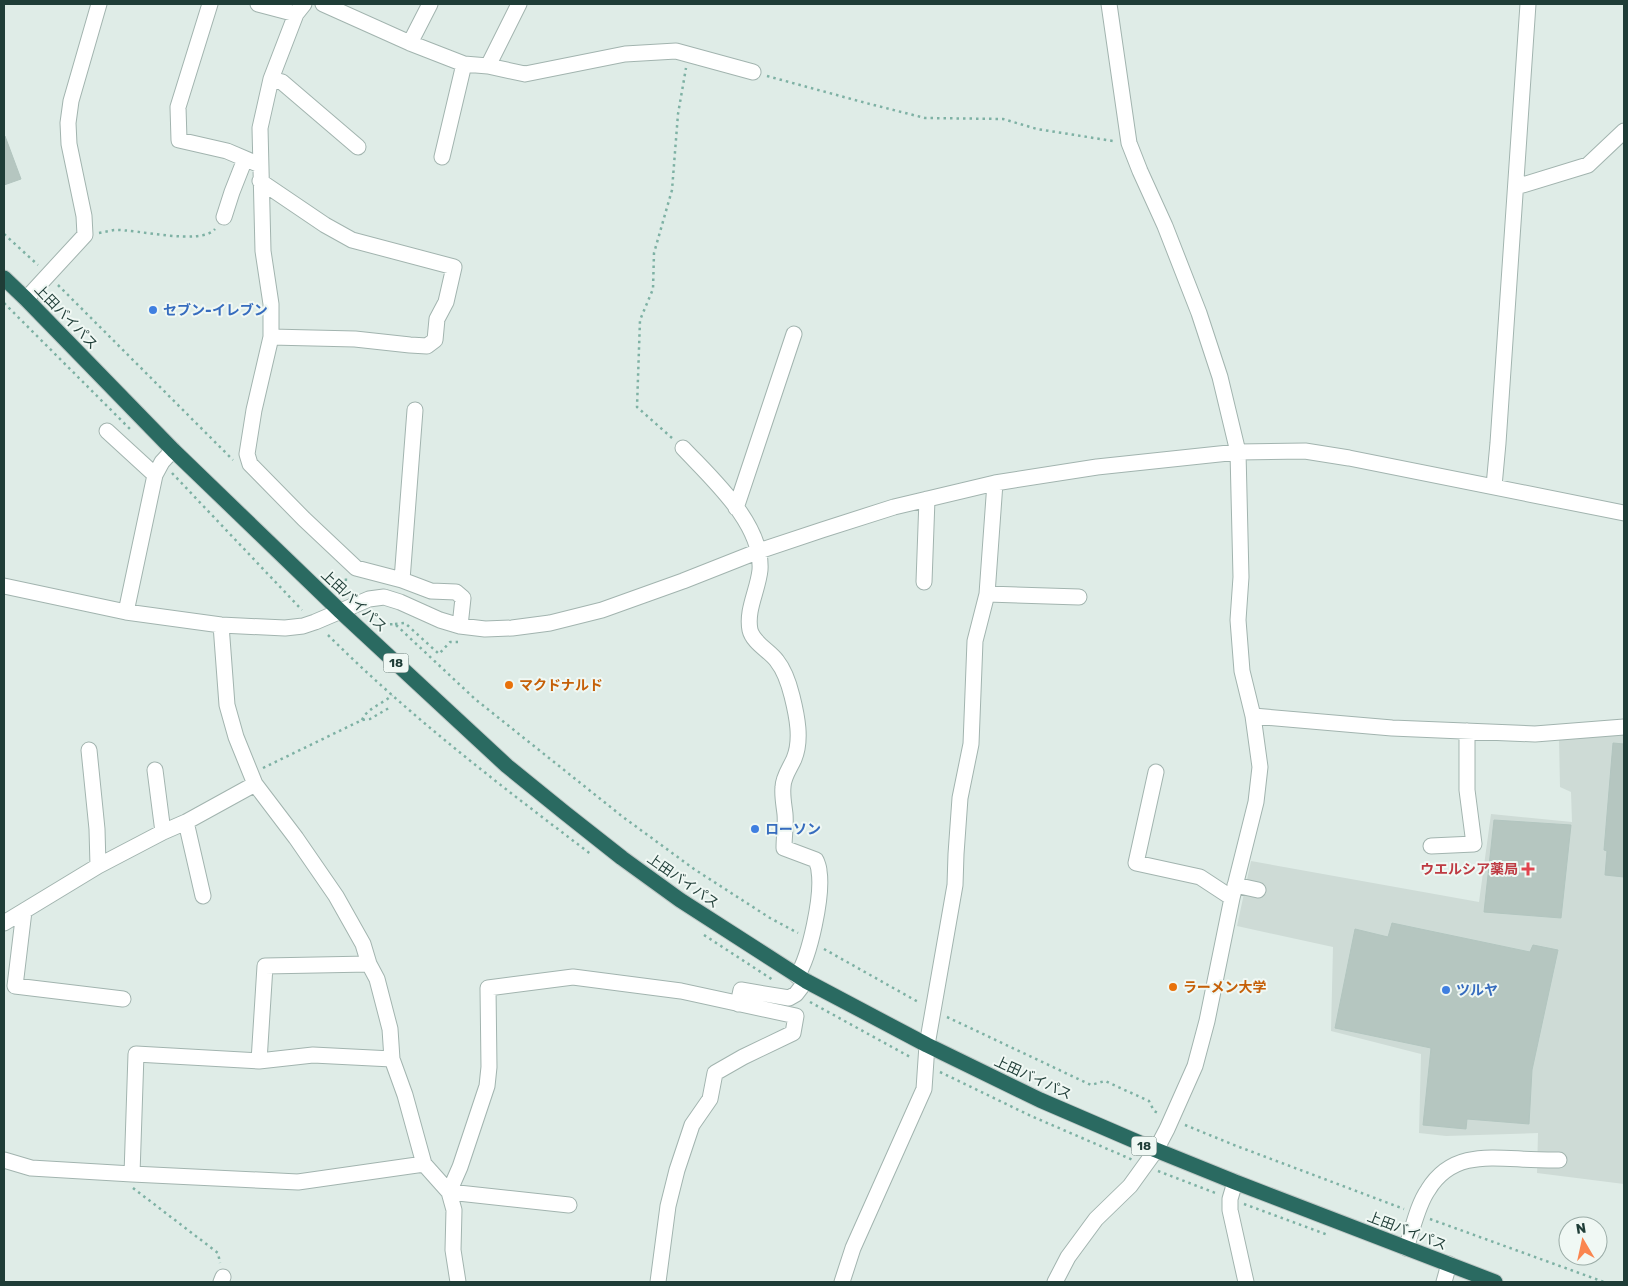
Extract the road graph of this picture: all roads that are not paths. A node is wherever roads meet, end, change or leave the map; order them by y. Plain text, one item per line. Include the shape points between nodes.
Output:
1 (99, 4) edge
2 (210, 4) edge
3 (258, 4) edge
4 (323, 4) edge
5 (430, 4) edge
6 (519, 4) edge
7 (1109, 4) edge
8 (1528, 4) edge
9 (300, 9) edge
10 (410, 43) junction
11 (464, 64) junction
12 (488, 66) junction
13 (753, 72) road end
14 (271, 79) junction
15 (1624, 130) edge
16 (358, 147) dead end
17 (442, 157) dead end
18 (245, 159) junction
19 (260, 165) junction
20 (260, 181) junction
21 (1516, 187) junction
22 (224, 217) road end
23 (4, 278) edge
24 (26, 299) junction
25 (794, 334) dead end
26 (271, 337) junction
27 (415, 410) dead end
28 (107, 431) dead end
29 (684, 448) road end
30 (173, 450) junction
31 (1238, 452) junction
32 (155, 475) junction
33 (995, 483) junction
34 (1494, 486) junction
35 (927, 499) junction
36 (736, 508) junction
37 (1624, 513) edge
38 (759, 551) junction
39 (402, 580) junction
40 (924, 582) dead end
41 (4, 586) edge
42 (987, 594) junction
43 (1079, 597) dead end
44 (340, 611) junction
45 (126, 612) junction
46 (221, 625) junction
47 (460, 626) junction
48 (1253, 716) junction
49 (1624, 727) edge
50 (1467, 731) junction
51 (89, 750) dead end
52 (155, 770) dead end
53 (1156, 772) dead end
54 (252, 779) junction
55 (186, 822) junction
56 (162, 832) junction
57 (1431, 846) dead end
58 (98, 866) junction
59 (1258, 890) dead end
60 (1233, 892) junction
61 (203, 896) dead end
62 (24, 911) junction
63 (4, 923) edge
64 (369, 964) junction
65 (801, 979) junction
66 (123, 999) dead end
67 (738, 1004) junction
68 (927, 1045) junction
69 (392, 1058) junction
70 (259, 1061) junction
71 (1156, 1150) junction
72 (4, 1160) edge
73 (1559, 1160) dead end
74 (424, 1164) junction
75 (132, 1174) junction
76 (1235, 1182) junction
77 (449, 1192) junction
78 (569, 1205) dead end
79 (1406, 1248) junction
80 (1448, 1264) junction
81 (458, 1282) edge
82 (658, 1282) edge
83 (842, 1282) edge
84 (1055, 1282) edge
85 (1246, 1282) edge
86 (1444, 1282) edge
87 (1495, 1282) edge

1 - 24 street via 71,101 68,123 85,235
2 - 18 street via 178,107 179,140 227,151
3 - 9 street
4 - 10 street
5 - 10 street
6 - 12 street
7 - 31 street via 1129,143 1199,313 1220,377
8 - 21 street
9 - 14 street
10 - 11 street
11 - 12 street
11 - 17 street
12 - 13 street via 525,74 625,54 676,51
14 - 16 street via 282,82
14 - 19 street via 260,128
15 - 21 street via 1588,165
18 - 19 street
18 - 22 street
19 - 20 street
20 - 26 street
20 - 26 street via 352,240 454,267 446,302 437,318 435,340 427,346 355,339
21 - 34 street
23 - 24 highway, 上田バイパス / 18
24 - 30 highway, 上田バイパス / 18
25 - 36 street
26 - 39 street via 254,410 247,454 250,464 356,568
27 - 39 street
28 - 32 street
29 - 36 street
30 - 32 street
30 - 44 highway, 上田バイパス / 18
31 - 33 street via 1096,466
31 - 34 street via 1305,451
31 - 48 street via 1241,577 1238,620 1242,671
32 - 45 street
33 - 35 street
33 - 42 street
34 - 37 street
35 - 38 street
35 - 40 street
36 - 38 street
38 - 47 street via 602,610 564,620 512,628
38 - 65 street via 759,579 749,624 751,634 784,670 799,736 794,759 782,786 784,848 816,860 820,872 819,895
39 - 47 street via 431,591 456,592 463,598
41 - 45 street
42 - 43 street
42 - 68 street via 975,641 971,744 960,798 955,885
44 - 46 street via 303,626
44 - 47 street via 384,597
44 - 65 highway, 上田バイパス / 18 via 507,766 565,813 680,900
45 - 46 street
46 - 54 street via 227,705
48 - 50 street
48 - 60 street via 1260,767 1256,802
49 - 50 street via 1535,734
50 - 57 street via 1467,790 1474,844
51 - 58 street
52 - 56 street
53 - 60 street via 1136,863 1200,877
54 - 55 street
54 - 64 street via 336,896 363,944
55 - 56 street
55 - 61 street
56 - 58 street
58 - 62 street
59 - 60 street
60 - 71 street via 1195,1066
62 - 63 street
62 - 66 street via 15,986
64 - 69 street via 377,978 386,1012
64 - 70 street via 265,966
65 - 67 street via 796,994 789,998 741,990
65 - 68 highway, 上田バイパス / 18
67 - 77 street via 681,991 573,977 488,988 487,1086
67 - 82 street via 796,1016 793,1033 715,1073 710,1099 692,1125 677,1170 668,1206
68 - 71 highway, 上田バイパス / 18 via 1040,1100
68 - 83 street via 924,1089 853,1248
69 - 70 street via 313,1055
69 - 74 street
70 - 75 street via 136,1054
71 - 76 highway, 上田バイパス / 18
71 - 84 street via 1130,1186 1096,1219 1068,1257
72 - 75 street via 31,1168
73 - 79 street via 1483,1158 1452,1166 1430,1186
74 - 75 street via 298,1182
74 - 77 street
76 - 79 highway, 上田バイパス / 18
76 - 85 street via 1230,1210
77 - 78 street
77 - 81 street via 454,1210 453,1250
79 - 80 highway, 上田バイパス / 18
80 - 86 street
80 - 87 highway, 上田バイパス / 18

